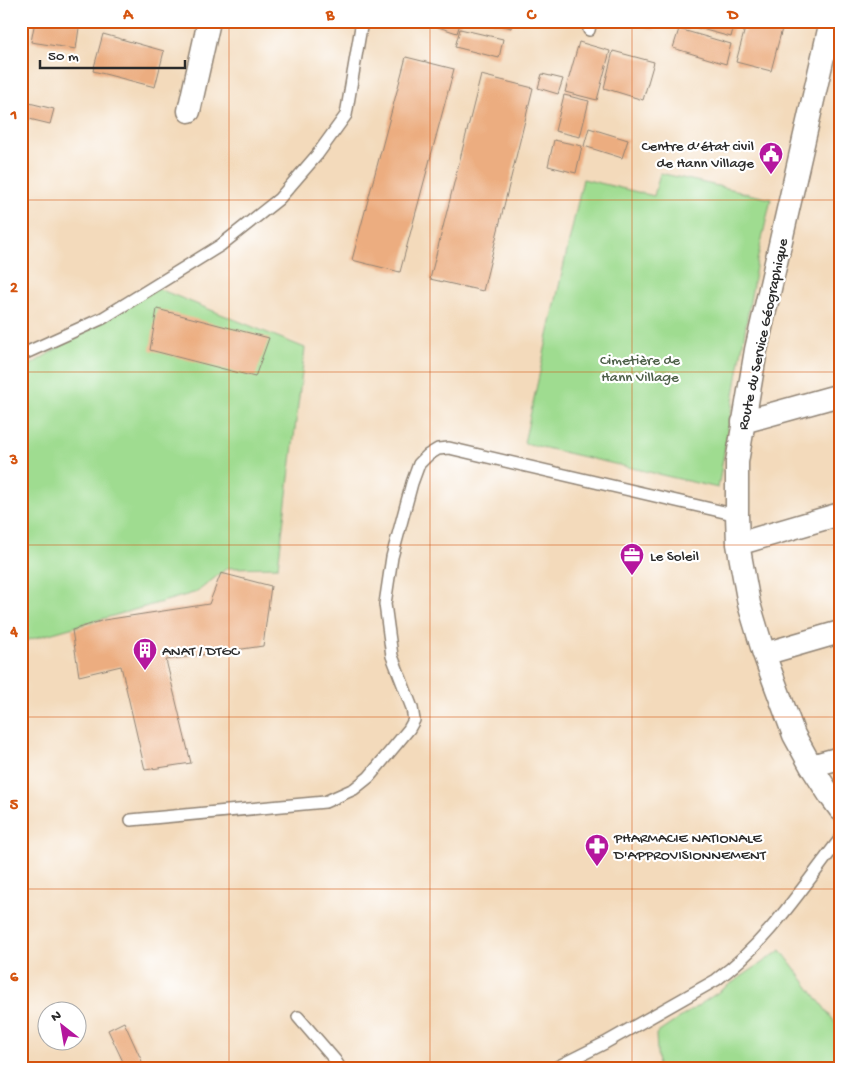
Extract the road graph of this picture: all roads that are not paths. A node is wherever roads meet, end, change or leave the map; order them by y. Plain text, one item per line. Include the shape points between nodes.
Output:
1 (209, 21) edge
2 (362, 21) edge
3 (831, 21) edge
4 (189, 111) dead end
5 (21, 355) edge
6 (840, 395) edge
7 (743, 422) junction
8 (840, 514) edge
9 (737, 515) junction
10 (738, 544) junction
11 (840, 632) edge
12 (764, 654) junction
13 (840, 758) edge
14 (811, 766) junction
15 (840, 809) edge
16 (131, 820) dead end
17 (840, 839) edge
18 (298, 1017) dead end
19 (340, 1068) edge
20 (555, 1068) edge

1 - 4 street
2 - 5 lane via 346,115 318,155 278,199 221,245 103,318
3 - 7 street, Route du Service Géographique via 756,350
6 - 7 street
7 - 9 street, Route du Service Géographique via 737,462
8 - 10 street
9 - 10 street, Route du Service Géographique
9 - 16 lane via 450,448 438,449 419,464 412,483 392,557 385,604 392,656 412,708 414,720 409,729 369,777 354,789 325,802
10 - 12 street, Route du Service Géographique via 749,604
11 - 12 street
12 - 14 street, Route du Service Géographique via 794,735
13 - 14 street
14 - 15 street, Route du Service Géographique
17 - 20 lane via 770,931 726,973
18 - 19 lane

